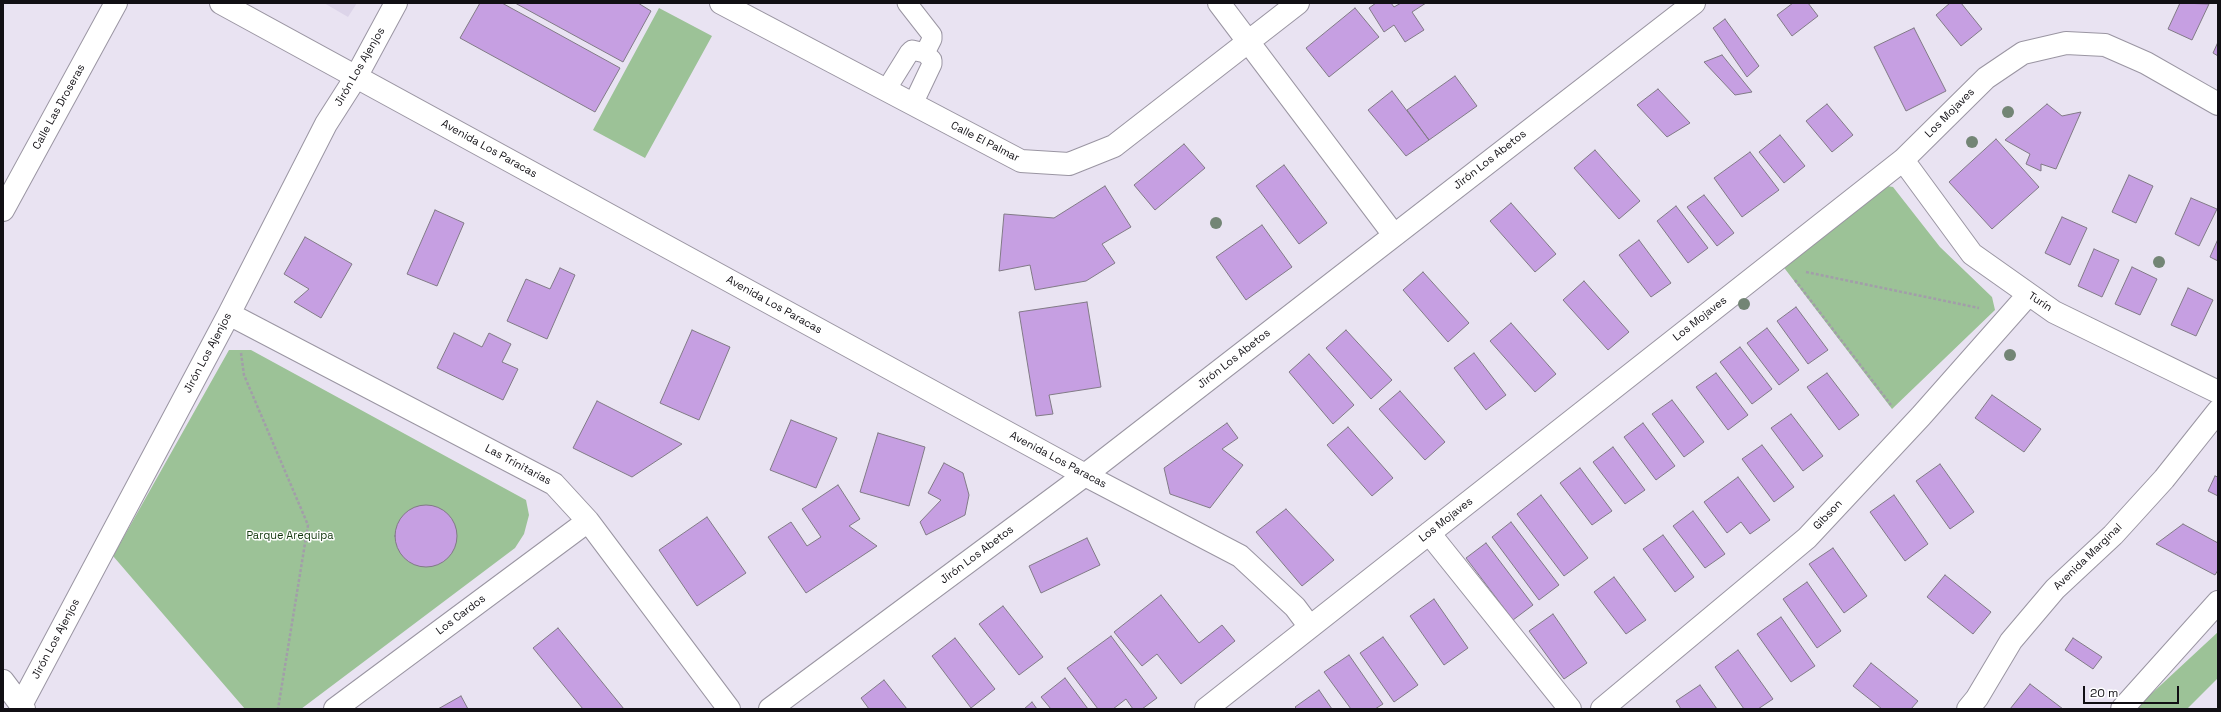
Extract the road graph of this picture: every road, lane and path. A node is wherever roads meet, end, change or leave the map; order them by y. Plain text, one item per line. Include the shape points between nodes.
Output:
1 (116, 3) edge
2 (221, 3) edge
3 (396, 3) edge
4 (721, 3) edge
5 (907, 3) edge
6 (1219, 3) edge
7 (1298, 3) edge
8 (1694, 3) edge
9 (1248, 41) junction
10 (925, 53) junction
11 (356, 76) junction
12 (886, 90) junction
13 (913, 104) junction
14 (2218, 104) edge
15 (1903, 160) junction
16 (3, 210) edge
17 (1394, 235) junction
18 (1801, 271) dead end
19 (1790, 274) dead end
20 (2028, 295) junction
21 (1980, 308) dead end
22 (235, 318) junction
23 (2218, 392) edge
24 (1891, 405) dead end
25 (2218, 411) edge
26 (1085, 475) junction
27 (588, 521) junction
28 (1429, 533) junction
29 (2218, 602) edge
30 (1310, 627) junction
31 (3, 681) edge
32 (22, 707) edge
33 (278, 709) edge
34 (335, 709) edge
35 (729, 709) edge
36 (770, 709) edge
37 (1206, 709) edge
38 (1570, 709) edge
39 (1602, 709) edge
40 (1968, 709) edge
41 (2122, 709) edge

1 - 16 street, Calle Las Droseras
2 - 11 street, Avenida Los Paracas
3 - 11 street, Jirón Los Ajenjos
4 - 12 street, Calle El Palmar
5 - 10 lane via 932,35
6 - 9 street
7 - 9 street, Calle El Palmar
8 - 17 street, Jirón Los Abetos
9 - 13 street, Calle El Palmar via 1114,146 1069,164 1021,161
9 - 17 street
10 - 12 lane via 912,50
10 - 13 lane via 932,60 932,64
11 - 22 street, Jirón Los Ajenjos via 326,124
11 - 26 street, Avenida Los Paracas
12 - 13 street, Calle El Palmar
14 - 15 street, Los Mojaves via 2146,63 2105,45 2066,43 2023,53 1986,78
15 - 20 street, Turín via 1972,254
15 - 28 street, Los Mojaves
17 - 26 street, Jirón Los Abetos
18 - 21 path
19 - 24 path
20 - 23 street, Turín via 2054,312
20 - 39 street, Gibson via 1921,416 1807,538
22 - 27 street, Las Trinitarias via 554,484
22 - 32 street, Jirón Los Ajenjos
22 - 33 path via 244,375 308,525
25 - 40 street, Avenida Marginal via 2164,479 2118,530 2055,589 2035,612 2011,641
26 - 30 street, Avenida Los Paracas via 1240,556 1295,607
26 - 36 street, Jirón Los Abetos
27 - 34 street, Los Cardos
27 - 35 street, Las Trinitarias
28 - 30 street, Los Mojaves
28 - 38 street
29 - 41 street
30 - 37 street, Los Mojaves
31 - 32 street

